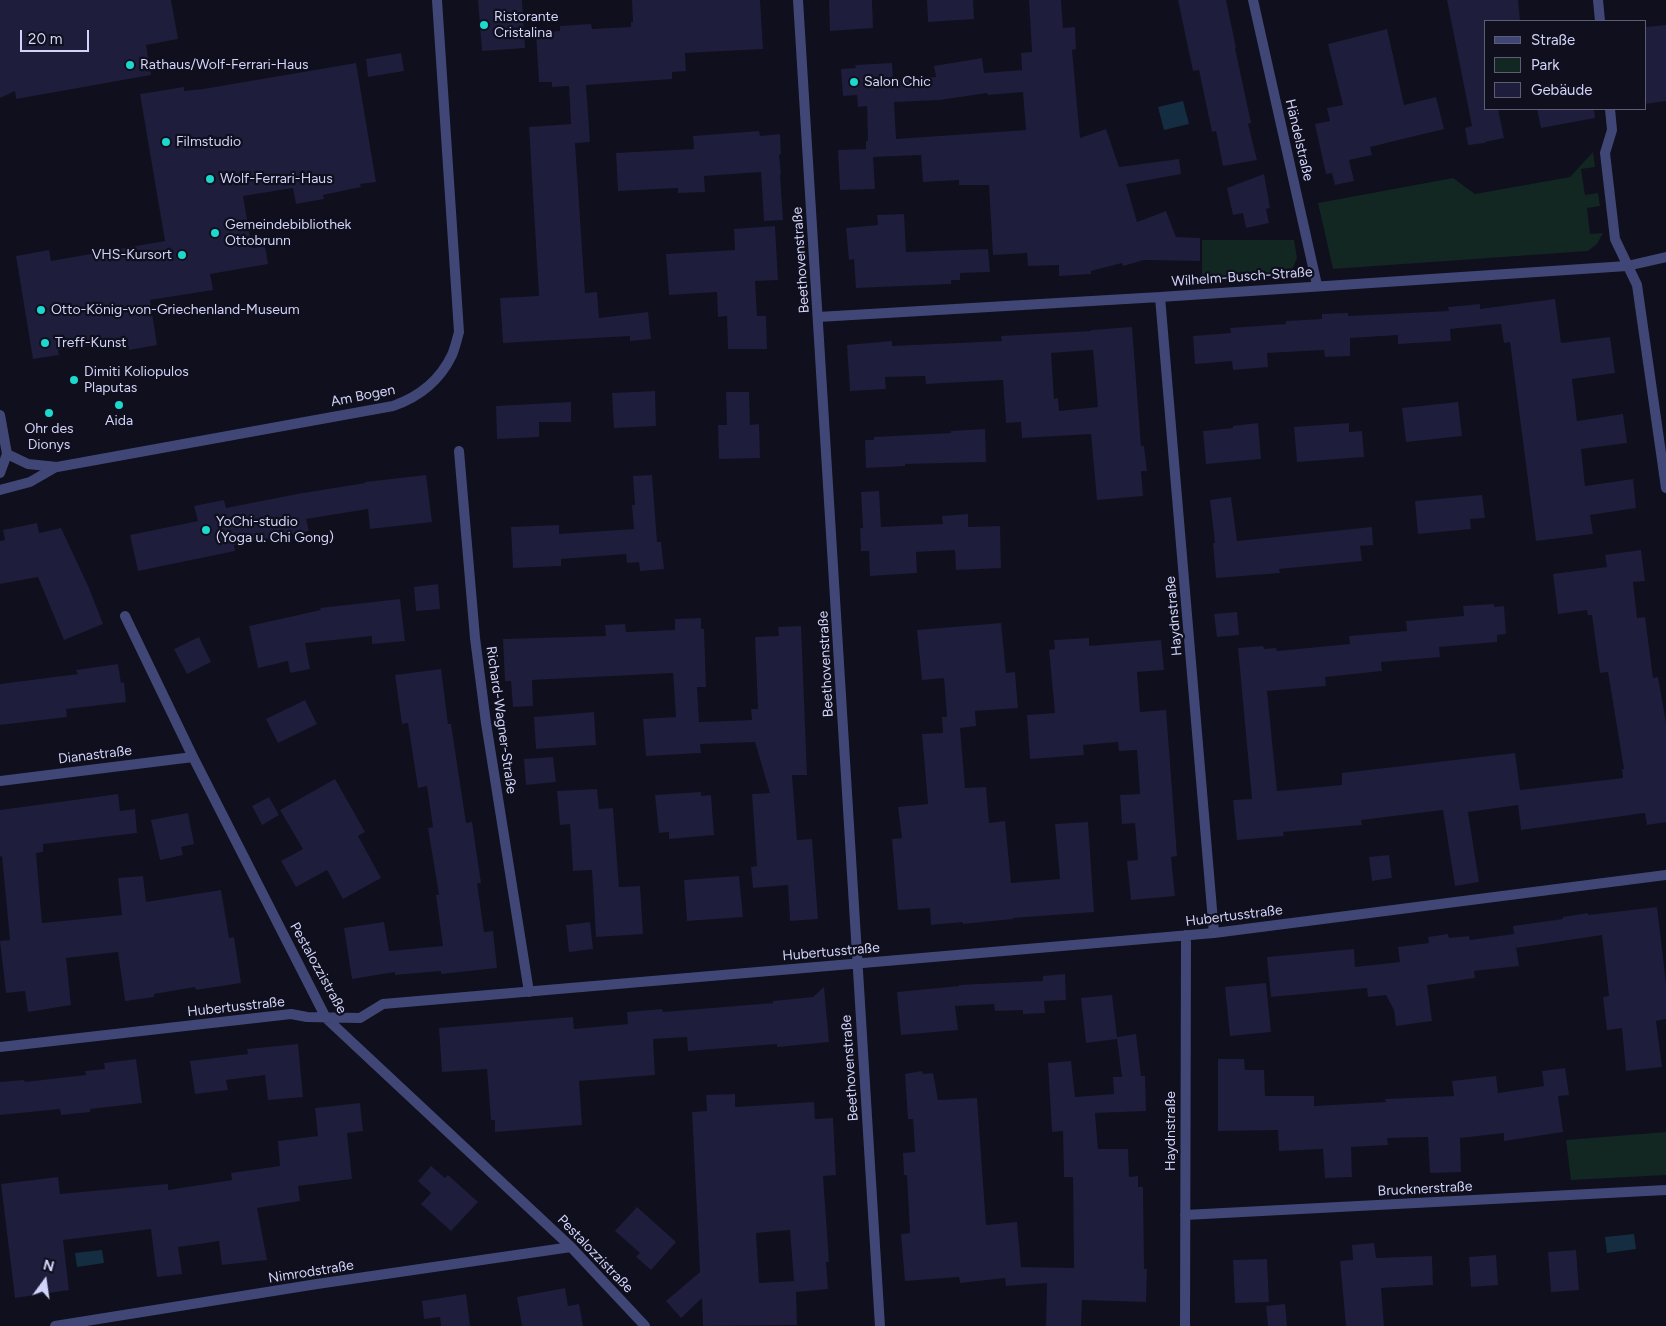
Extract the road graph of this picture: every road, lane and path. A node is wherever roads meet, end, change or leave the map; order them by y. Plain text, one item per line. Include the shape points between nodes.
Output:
1 (437, 0) edge
2 (798, 0) edge
3 (1254, 0) edge
4 (1598, 0) edge
5 (1600, 20) edge
6 (1610, 110) edge
7 (1666, 257) edge
8 (1627, 266) junction
9 (1317, 285) junction
10 (1160, 297) junction
11 (818, 317) junction
12 (0, 415) edge
13 (459, 451) dead end
14 (7, 454) junction
15 (57, 466) junction
16 (0, 472) edge
17 (1666, 488) edge
18 (0, 490) edge
19 (125, 616) dead end
20 (193, 757) junction
21 (0, 781) edge
22 (1666, 875) edge
23 (1214, 933) junction
24 (1186, 935) junction
25 (857, 964) junction
26 (529, 992) junction
27 (326, 1018) junction
28 (0, 1047) edge
29 (1666, 1190) edge
30 (1184, 1215) junction
31 (571, 1247) junction
32 (55, 1326) edge
33 (645, 1326) edge
34 (880, 1326) edge
35 (1185, 1326) edge

1 - 15 street, Am Bogen via 459,332 452,355 440,374 427,389 409,401 393,406
2 - 11 street, Beethovenstraße
3 - 9 street, Händelstraße
4 - 5 street
6 - 8 street via 1612,130 1605,153 1615,238
7 - 8 street, Wilhelm-Busch-Straße
8 - 9 street, Wilhelm-Busch-Straße
8 - 17 street via 1637,285
9 - 10 street, Wilhelm-Busch-Straße
10 - 11 street, Wilhelm-Busch-Straße
10 - 23 street, Haydnstraße
11 - 25 street, Beethovenstraße
12 - 14 street
13 - 26 street, Richard-Wagner-Straße via 475,638
14 - 15 street, Am Bogen via 28,464
14 - 16 street
15 - 18 street, Am Bogen via 30,482
19 - 20 street, Pestalozzistraße
20 - 21 street, Dianastraße
20 - 27 street, Pestalozzistraße
22 - 23 street, Hubertusstraße
23 - 24 street, Hubertusstraße
24 - 25 street, Hubertusstraße
24 - 30 street, Haydnstraße
25 - 26 street, Hubertusstraße
25 - 34 street, Beethovenstraße
26 - 27 street, Hubertusstraße via 384,1004 360,1018
27 - 28 street, Hubertusstraße via 291,1014
27 - 31 street, Pestalozzistraße
29 - 30 street, Brucknerstraße
30 - 35 street, Haydnstraße
31 - 32 street, Nimrodstraße
31 - 33 street, Pestalozzistraße

